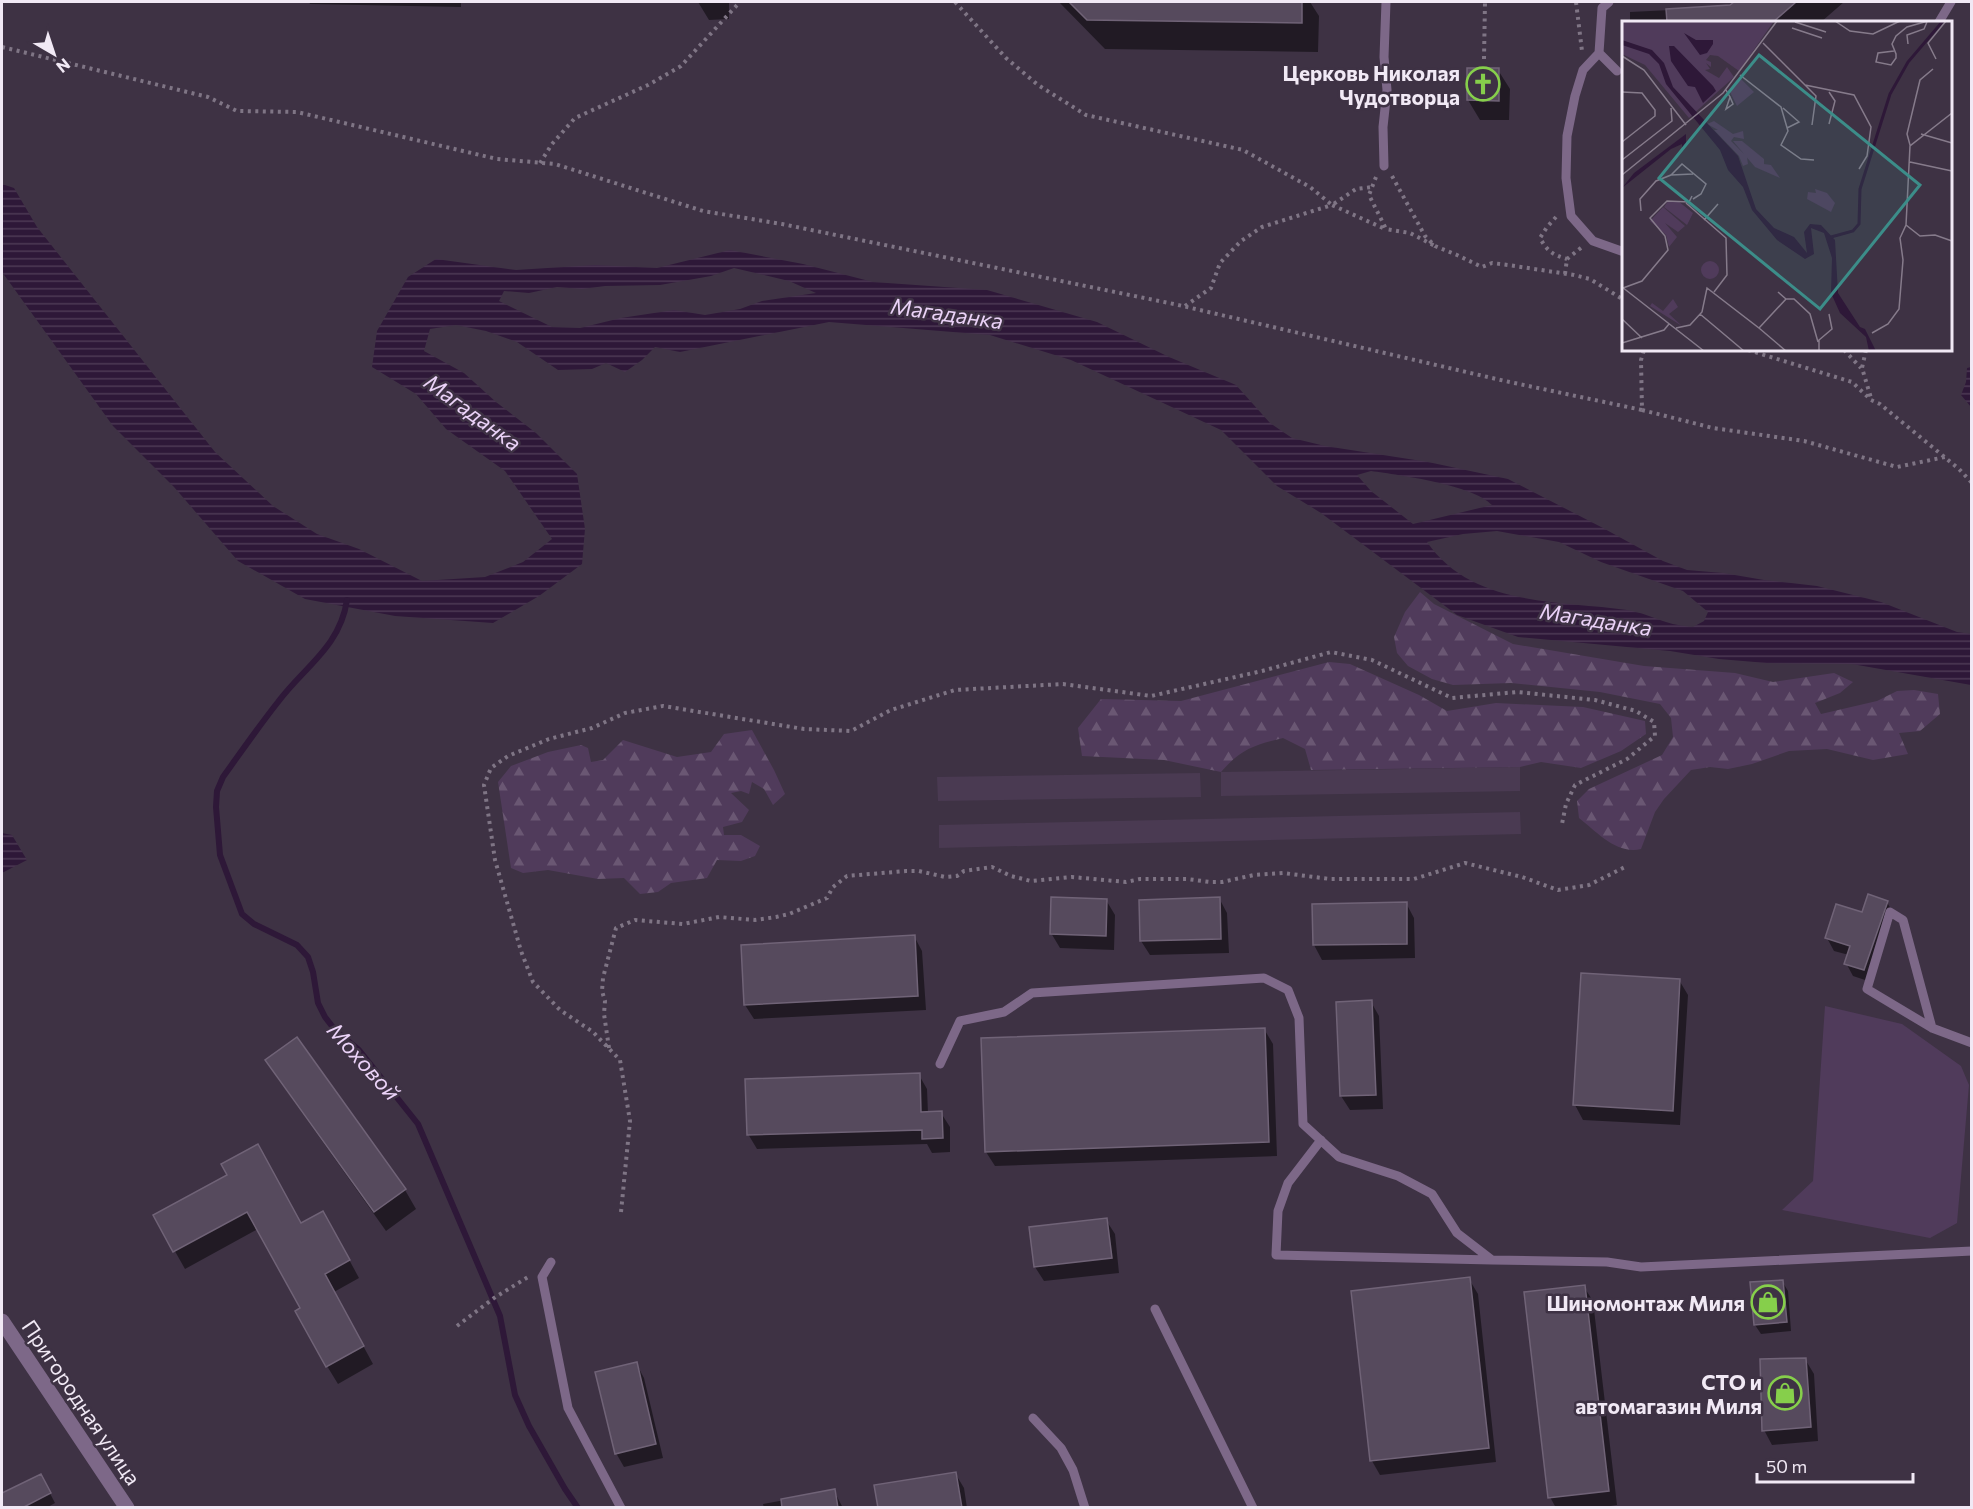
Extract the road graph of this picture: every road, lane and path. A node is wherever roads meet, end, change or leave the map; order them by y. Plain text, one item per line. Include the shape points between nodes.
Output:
1 (737, 2) edge
2 (955, 2) edge
3 (1386, 2) edge
4 (1485, 2) edge
5 (1576, 2) edge
6 (1609, 2) edge
7 (1950, 2) edge
8 (1940, 21) edge
9 (2, 47) edge
10 (1599, 53) junction
11 (1484, 58) dead end
12 (1583, 70) junction
13 (1617, 71) dead end
14 (540, 163) junction
15 (1384, 167) junction
16 (1372, 187) junction
17 (1332, 205) junction
18 (1571, 216) junction
19 (1386, 229) junction
20 (1593, 241) junction
21 (1435, 246) junction
22 (1622, 252) edge
23 (1567, 259) junction
24 (1565, 274) junction
25 (1622, 299) edge
26 (1185, 306) junction
27 (1644, 351) edge
28 (1751, 351) edge
29 (1845, 351) edge
30 (1866, 351) edge
31 (1862, 368) junction
32 (1871, 400) junction
33 (1642, 410) junction
34 (1945, 457) junction
35 (1971, 483) edge
36 (1562, 824) dead end
37 (1627, 866) dead end
38 (1932, 1028) junction
39 (1971, 1043) edge
40 (609, 1049) junction
41 (940, 1064) dead end
42 (1321, 1140) junction
43 (621, 1212) dead end
44 (1971, 1251) edge
45 (1492, 1260) junction
46 (551, 1262) joint
47 (1155, 1309) dead end
48 (2, 1321) edge
49 (458, 1326) dead end
50 (1033, 1418) dead end
51 (127, 1508) edge
52 (621, 1508) edge
53 (1085, 1508) edge
54 (1253, 1508) edge

1 - 14 path via 681,66 575,118
2 - 17 path via 1006,58 1038,85 1086,115 1243,150 1310,187
3 - 15 lane
4 - 11 path
5 - 12 path
6 - 10 lane via 1602,8
7 - 8 lane
9 - 14 path via 208,97 237,111 297,112 497,159
10 - 12 lane
10 - 13 lane
12 - 18 lane via 1567,136 1566,178
14 - 26 path via 555,164 703,211
15 - 16 path
15 - 21 path
16 - 17 path via 1356,189
16 - 19 path via 1369,195
17 - 19 path
17 - 26 path via 1262,227 1248,236 1220,263 1211,288
18 - 20 lane
18 - 23 path via 1558,215 1540,238 1553,255
19 - 21 path via 1410,233
20 - 22 lane
20 - 23 path
21 - 24 path via 1482,267 1492,263
23 - 24 path
24 - 25 path via 1590,279
26 - 33 path
27 - 33 path
28 - 32 path via 1852,382
29 - 31 path
30 - 31 path
31 - 32 path
32 - 34 path
33 - 34 path via 1713,428 1804,441 1897,466
34 - 35 path
36 - 40 path via 1575,784 1627,759 1655,736 1654,722 1636,711 1595,700 1517,692 1452,698 1371,660 1331,652 1151,696 1063,684 955,690 891,710 851,731 804,729 663,706 626,712 592,728 549,739 508,756 491,768 484,785 495,860 533,982 560,1010 593,1032
37 - 40 path via 1589,885 1558,890 1465,863 1433,875 1390,880 1283,873 1222,882 1126,882 1072,877 1040,881 1011,876 992,867 945,877 919,871 847,876 827,898 782,915 755,920 719,917 682,924 635,920 616,928 602,991
38 - 38 lane via 1903,920 1890,912 1867,989
38 - 39 lane
40 - 43 path via 620,1060 630,1121
41 - 42 lane via 960,1021 1004,1012 1032,993 1264,978 1288,990 1299,1018 1303,1124
42 - 45 lane via 1340,1157 1398,1176 1432,1194 1457,1233
42 - 45 lane via 1288,1183 1278,1211 1276,1255
44 - 45 lane via 1641,1267 1607,1262
46 - 49 path via 485,1303
46 - 52 lane via 543,1276 568,1408
47 - 54 lane
48 - 51 street, Пригородная улица
50 - 53 lane via 1061,1448

